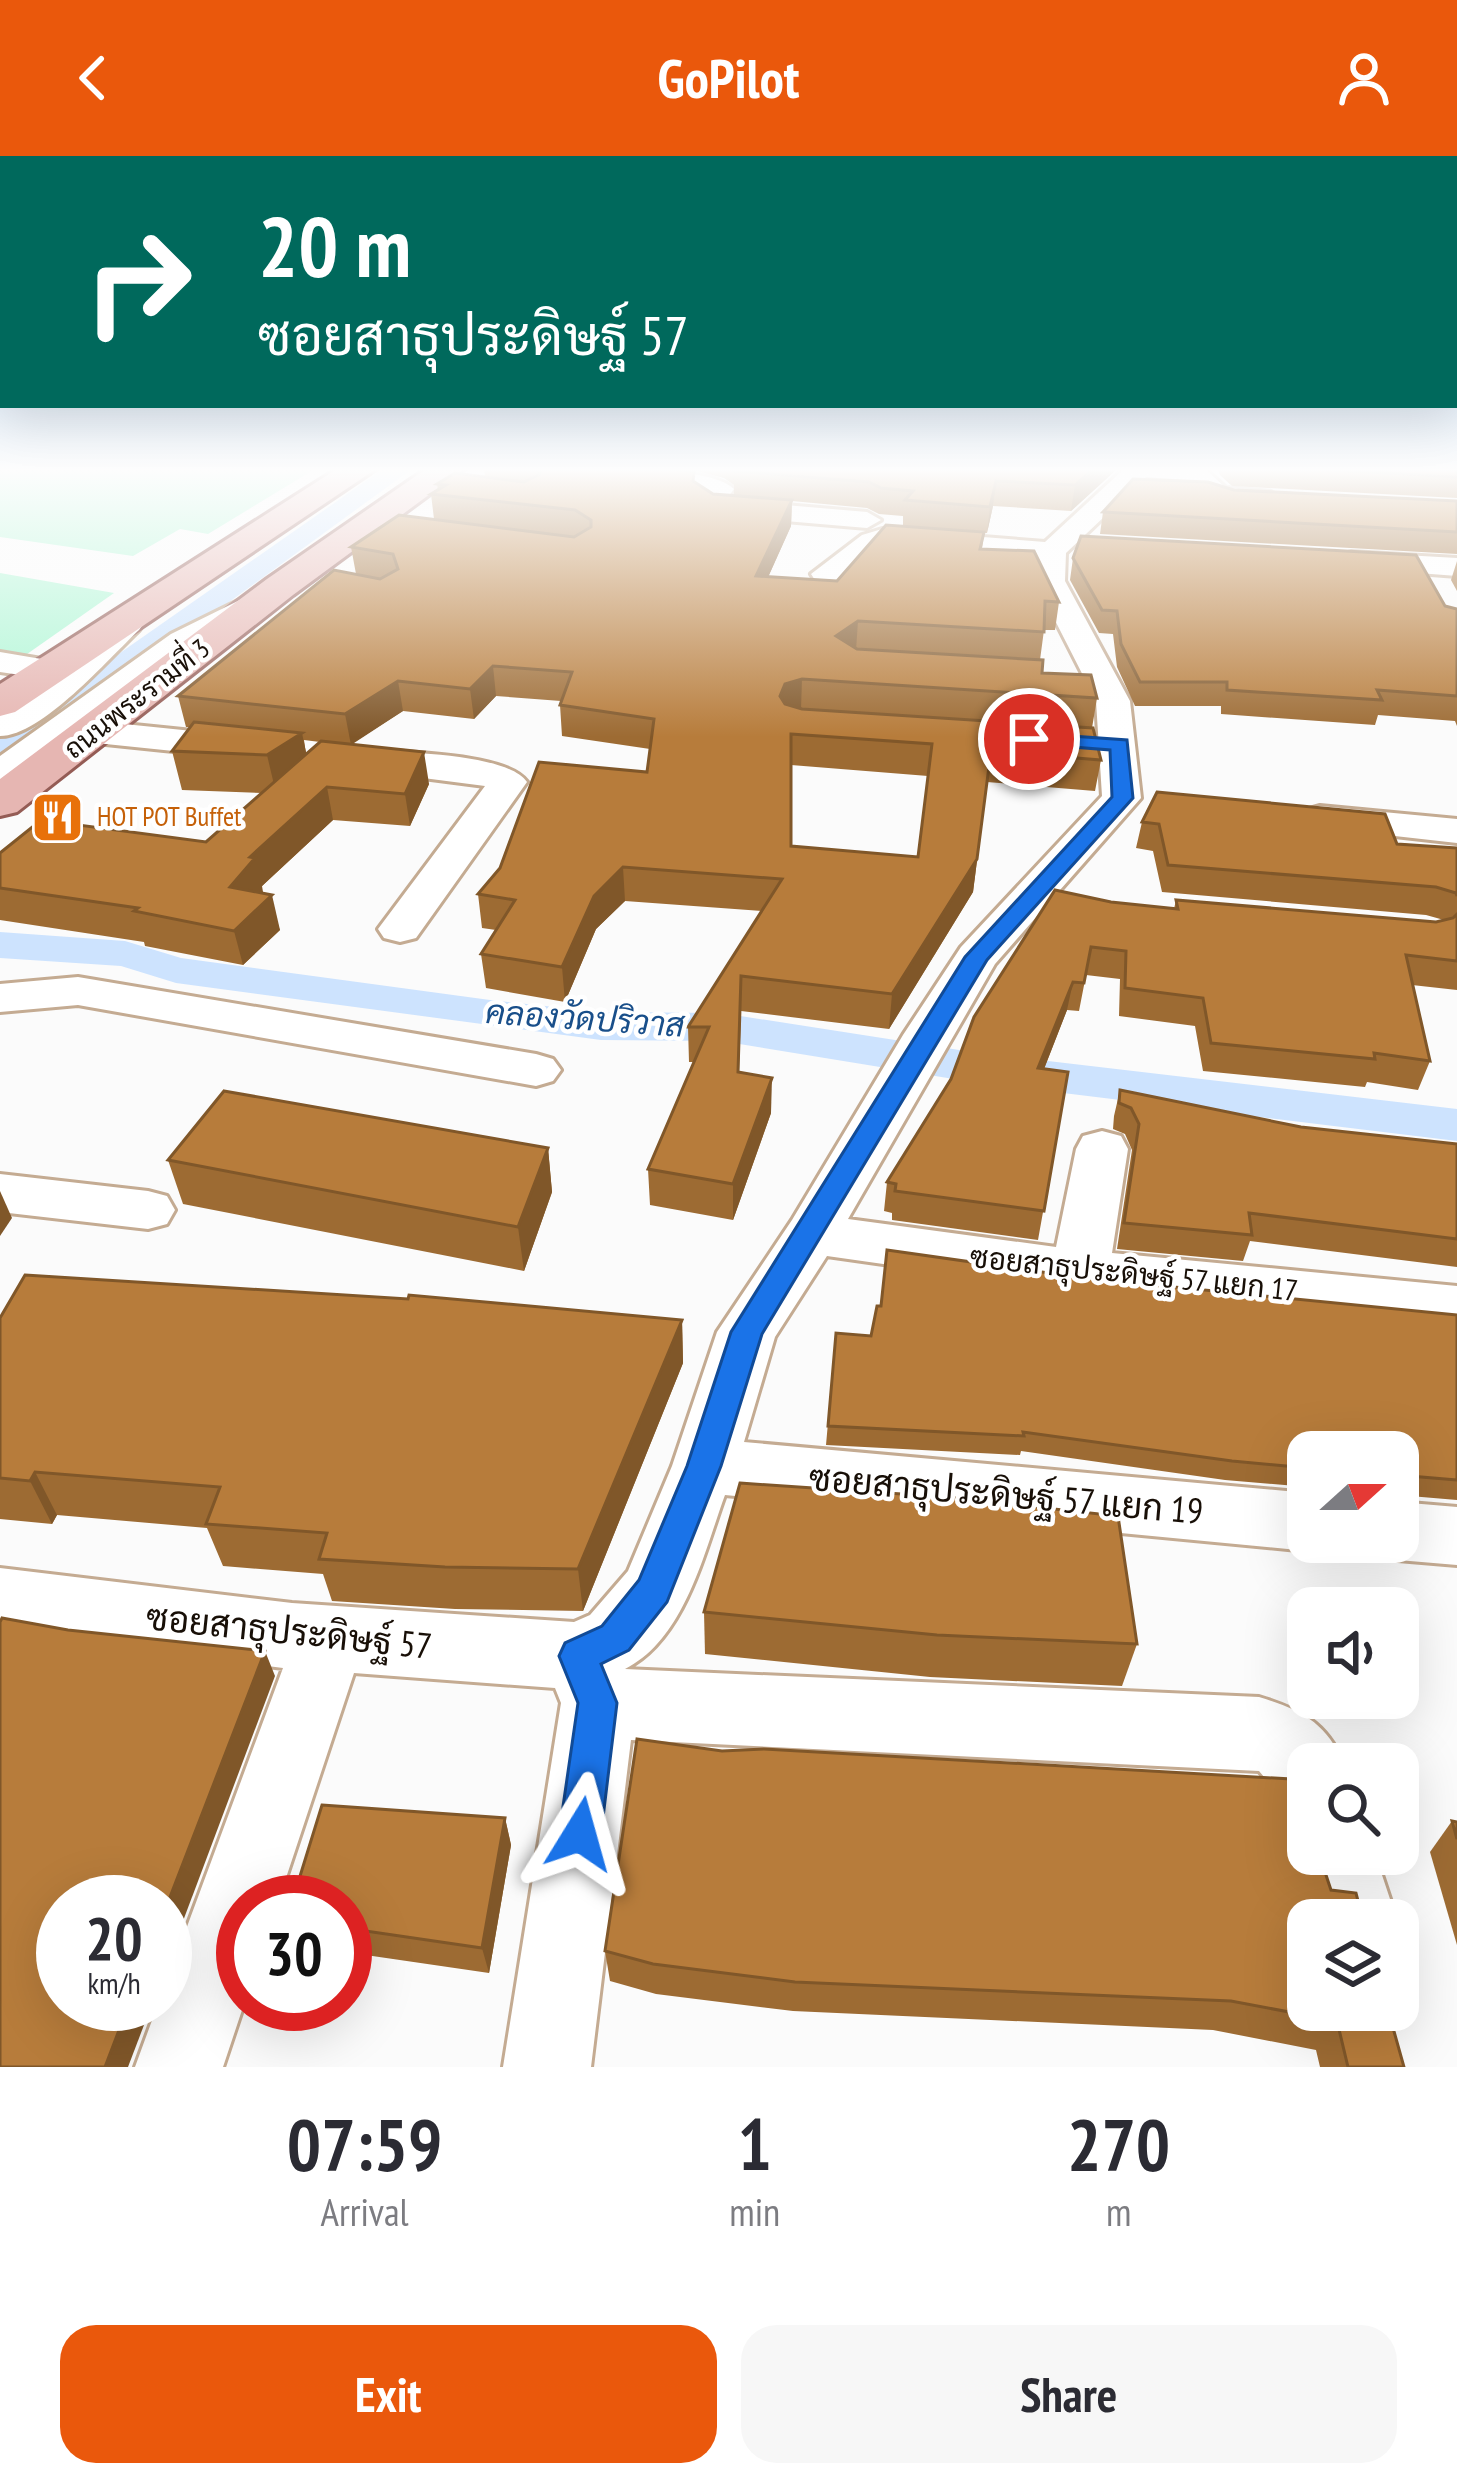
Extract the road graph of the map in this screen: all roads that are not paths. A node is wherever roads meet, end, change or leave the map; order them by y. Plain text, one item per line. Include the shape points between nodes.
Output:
1 (222, 558) edge
2 (322, 558) edge
3 (848, 558) edge
4 (1063, 558) edge
5 (1315, 560) edge
6 (1423, 565) junction
7 (1457, 566) edge
8 (826, 574) dead end
9 (289, 582) junction
10 (1443, 602) edge
11 (148, 605) junction
12 (0, 662) edge
13 (230, 667) edge
14 (52, 669) junction
15 (1055, 677) edge
16 (1101, 678) junction
17 (0, 703) edge
18 (179, 709) edge
19 (0, 730) edge
20 (96, 732) junction
21 (146, 736) junction
22 (1074, 742) edge
23 (1120, 745) junction
24 (287, 752) edge
25 (334, 757) edge
26 (0, 774) edge
27 (1122, 798) junction
28 (0, 802) edge
29 (1169, 803) edge
30 (1285, 814) edge
31 (1457, 831) edge
32 (1031, 898) junction
33 (1078, 902) edge
34 (400, 928) dead end
35 (8, 1004) edge
36 (536, 1070) dead end
37 (1102, 1149) dead end
38 (0, 1193) edge
39 (148, 1210) dead end
40 (812, 1234) junction
41 (1080, 1271) junction
42 (1457, 1307) edge
43 (704, 1466) junction
44 (1287, 1520) edge
45 (1419, 1533) edge
46 (1457, 1536) edge
47 (0, 1600) edge
48 (330, 1639) junction
49 (588, 1679) junction
50 (1287, 1743) edge
51 (179, 2067) edge
52 (547, 2067) edge

1 - 11 main road
2 - 9 main road, ถนนพระรามที่ 3
3 - 8 street
4 - 16 street via 1050,581
5 - 6 street
6 - 7 street
6 - 10 street
9 - 13 street via 332,583
9 - 20 main road, ถนนพระรามที่ 3
9 - 26 street via 183,640
11 - 14 main road
11 - 19 street
12 - 14 street
14 - 17 main road
15 - 16 street
16 - 23 street
18 - 21 street
20 - 21 street
20 - 28 main road, ถนนพระรามที่ 3
21 - 24 street
22 - 23 street
23 - 27 street
25 - 34 street via 488,773 508,782
27 - 29 street
27 - 32 street
30 - 31 street
32 - 33 street
32 - 40 street via 977,957
35 - 36 street via 78,992
37 - 41 street
38 - 39 street
40 - 41 street, ซอยสาธุประดิษฐ์ 57 แยก 17
40 - 43 street via 747,1332
41 - 42 street, ซอยสาธุประดิษฐ์ 57 แยก 17
43 - 44 street, ซอยสาธุประดิษฐ์ 57 แยก 19
43 - 49 street via 654,1591
45 - 46 street
47 - 48 street, ซอยสาธุประดิษฐ์ 57
48 - 49 street, ซอยสาธุประดิษฐ์ 57
48 - 51 street
49 - 50 street, ซอยสาธุประดิษฐ์ 57 via 1259,1734
49 - 52 street

